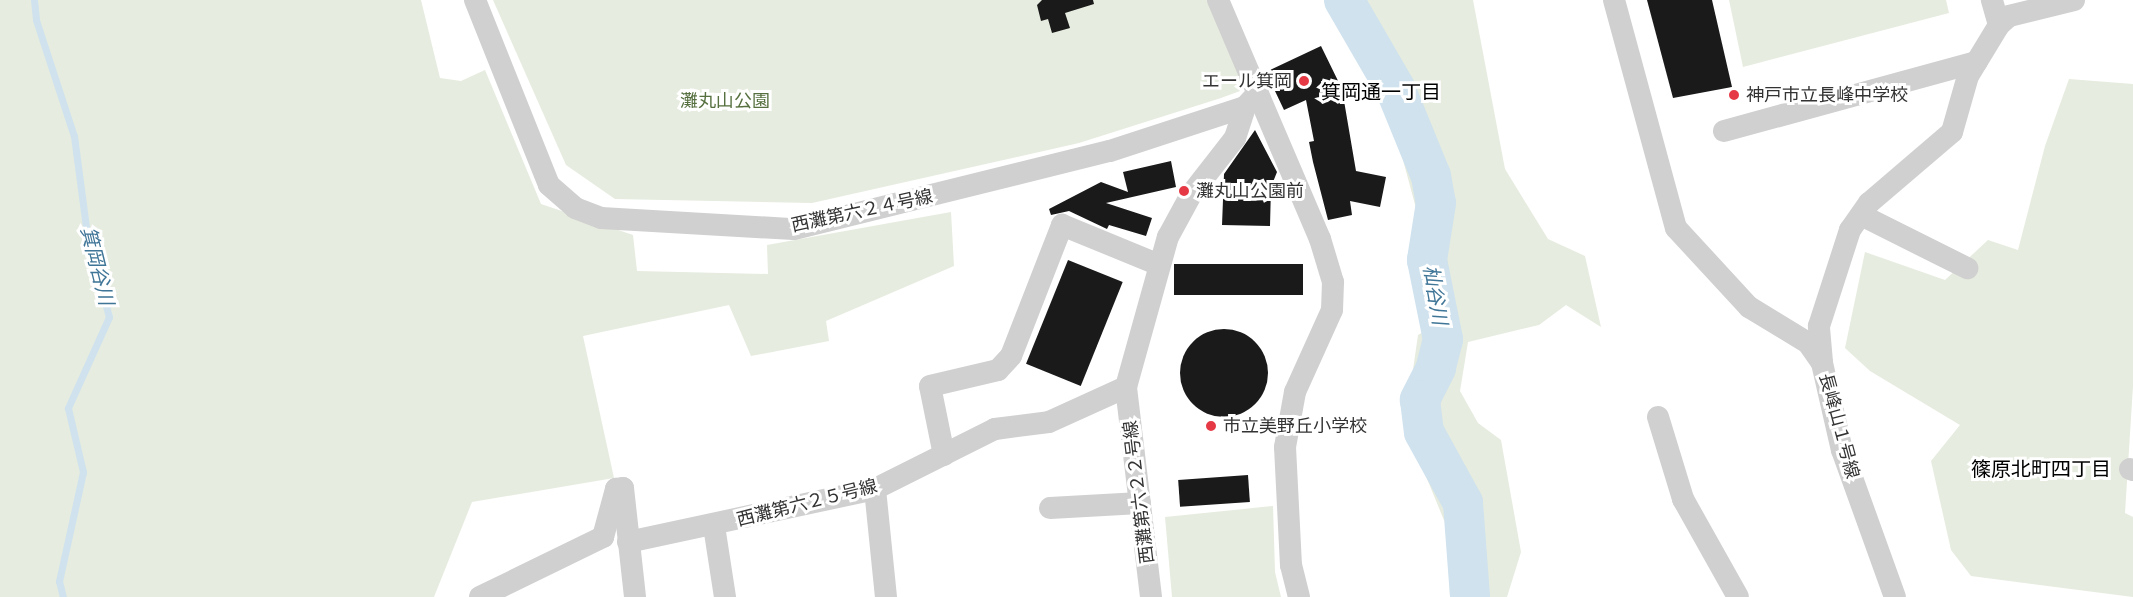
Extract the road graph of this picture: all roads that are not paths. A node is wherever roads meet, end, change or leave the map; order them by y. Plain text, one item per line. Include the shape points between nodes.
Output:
1 (475, 0) edge
2 (1614, 0) edge
3 (1992, 0) edge
4 (2074, 0) edge
5 (1218, 1) edge
6 (1999, 25) junction
7 (1977, 62) junction
8 (1252, 100) junction
9 (1724, 131) dead end
10 (1861, 215) junction
11 (1157, 264) junction
12 (1967, 268) dead end
13 (1822, 363) junction
14 (1126, 387) junction
15 (1658, 417) dead end
16 (944, 455) junction
17 (875, 489) junction
18 (1140, 503) junction
19 (1050, 508) dead end
20 (714, 526) junction
21 (628, 542) junction
22 (480, 597) edge
23 (635, 597) edge
24 (725, 597) edge
25 (886, 597) edge
26 (1151, 597) edge
27 (1299, 597) edge
28 (1738, 597) edge
29 (1894, 597) edge

1 - 8 street, 西灘第六２４号線 via 549,185 575,208 601,218 794,229 1110,151
2 - 13 street, 長峰山１号線 via 1676,228 1749,307 1808,343
3 - 6 street
4 - 6 street via 2009,16
5 - 8 street
6 - 7 street
7 - 9 street
7 - 10 street via 1952,132
8 - 11 street via 1235,138 1192,193
8 - 27 street via 1333,282 1332,310 1295,392 1285,447 1291,565
10 - 12 street
10 - 13 street via 1850,230 1819,326
11 - 14 street
11 - 16 street via 1062,225 1011,356 998,370 930,386
13 - 29 street, 長峰山１号線 via 1842,450
14 - 16 street, 西灘第六２５号線 via 1049,422 995,429
14 - 18 street, 西灘第六２２号線
15 - 28 street via 1683,499
16 - 17 street, 西灘第六２５号線
17 - 20 street, 西灘第六２５号線
17 - 25 street
18 - 19 street
18 - 26 street, 西灘第六２２号線
20 - 21 street, 西灘第六２５号線
20 - 24 street
21 - 22 street via 623,488 616,489 603,537
21 - 23 street

